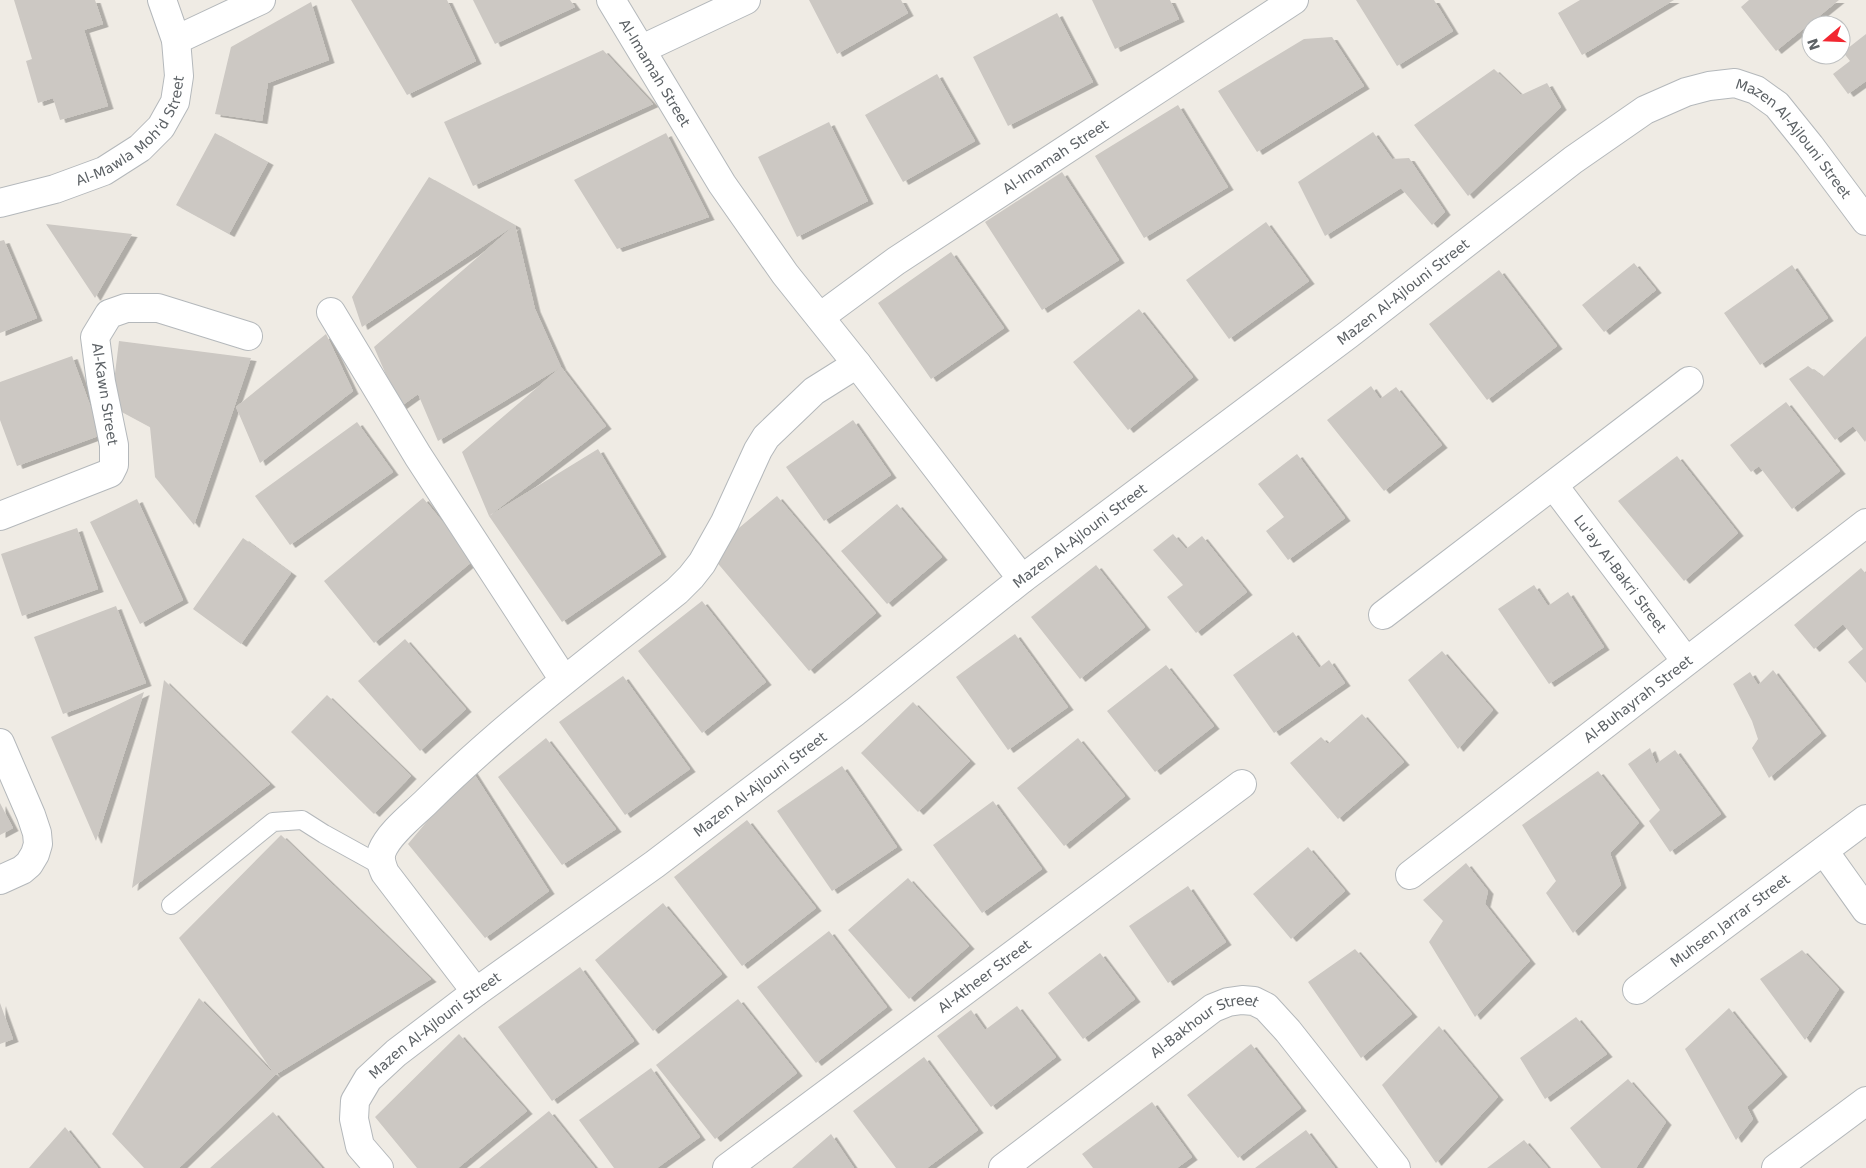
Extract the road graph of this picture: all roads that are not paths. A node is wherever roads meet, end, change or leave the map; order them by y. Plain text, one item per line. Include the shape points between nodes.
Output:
1 (162, 0) edge
2 (262, 0) edge
3 (611, 0) edge
4 (746, 0) edge
5 (1294, 0) edge
6 (176, 40) junction
7 (642, 49) junction
8 (0, 203) edge
9 (1866, 221) edge
10 (331, 312) dead end
11 (820, 317) junction
12 (248, 336) dead end
13 (857, 364) junction
14 (1689, 381) dead end
15 (1554, 486) junction
16 (0, 516) edge
17 (1866, 523) edge
18 (1022, 579) junction
19 (1383, 615) dead end
20 (1686, 661) junction
21 (564, 680) junction
22 (0, 743) edge
23 (1242, 784) dead end
24 (1866, 819) edge
25 (1824, 851) junction
26 (382, 866) junction
27 (1410, 875) dead end
28 (0, 880) edge
29 (171, 905) dead end
30 (1866, 910) edge
31 (1637, 990) dead end
32 (476, 992) junction
33 (1866, 1101) edge
34 (378, 1168) edge
35 (727, 1168) edge
36 (1003, 1168) edge
37 (1396, 1168) edge
38 (1776, 1168) edge

1 - 6 street, Al-Mawla Moh'd Street
2 - 6 street
3 - 7 street, Al-Imamah Street
4 - 7 street
5 - 11 street, Al-Imamah Street via 896,261
6 - 8 street, Al-Mawla Moh'd Street via 179,76 175,102 161,127 140,148 104,172
7 - 11 street, Al-Imamah Street via 722,184 785,274
9 - 18 street, Mazen Al-Ajlouni Street via 1777,106 1756,90 1735,83 1686,92 1646,110 1573,160 1341,340
10 - 21 street via 418,456
11 - 13 street, Al-Imamah Street
12 - 16 street, Al-Kawn Street via 158,308 126,308 109,314 95,337 114,445 114,465 110,473
13 - 18 street, Al-Imamah Street
13 - 21 street via 814,391 766,437 725,522 691,577
14 - 15 street
15 - 19 street
15 - 20 street, Lu'ay Al-Bakri Street
17 - 20 street, Al-Buhayrah Street
18 - 32 street, Mazen Al-Ajlouni Street via 855,712 663,858
20 - 27 street, Al-Buhayrah Street
21 - 26 street via 455,773 397,831 382,851
22 - 28 street via 31,815 38,844 29,864
23 - 35 street, Al-Atheer Street
24 - 25 street, Muhsen Jarrar Street
25 - 30 street
25 - 31 street, Muhsen Jarrar Street
26 - 29 lane via 302,820 273,822
26 - 32 street via 390,882
32 - 34 street, Mazen Al-Ajlouni Street via 396,1053 368,1079 355,1101 354,1119 360,1146
33 - 38 street
36 - 37 street, Al-Bakhour Street via 1212,1008 1242,1000 1266,1007 1288,1031

